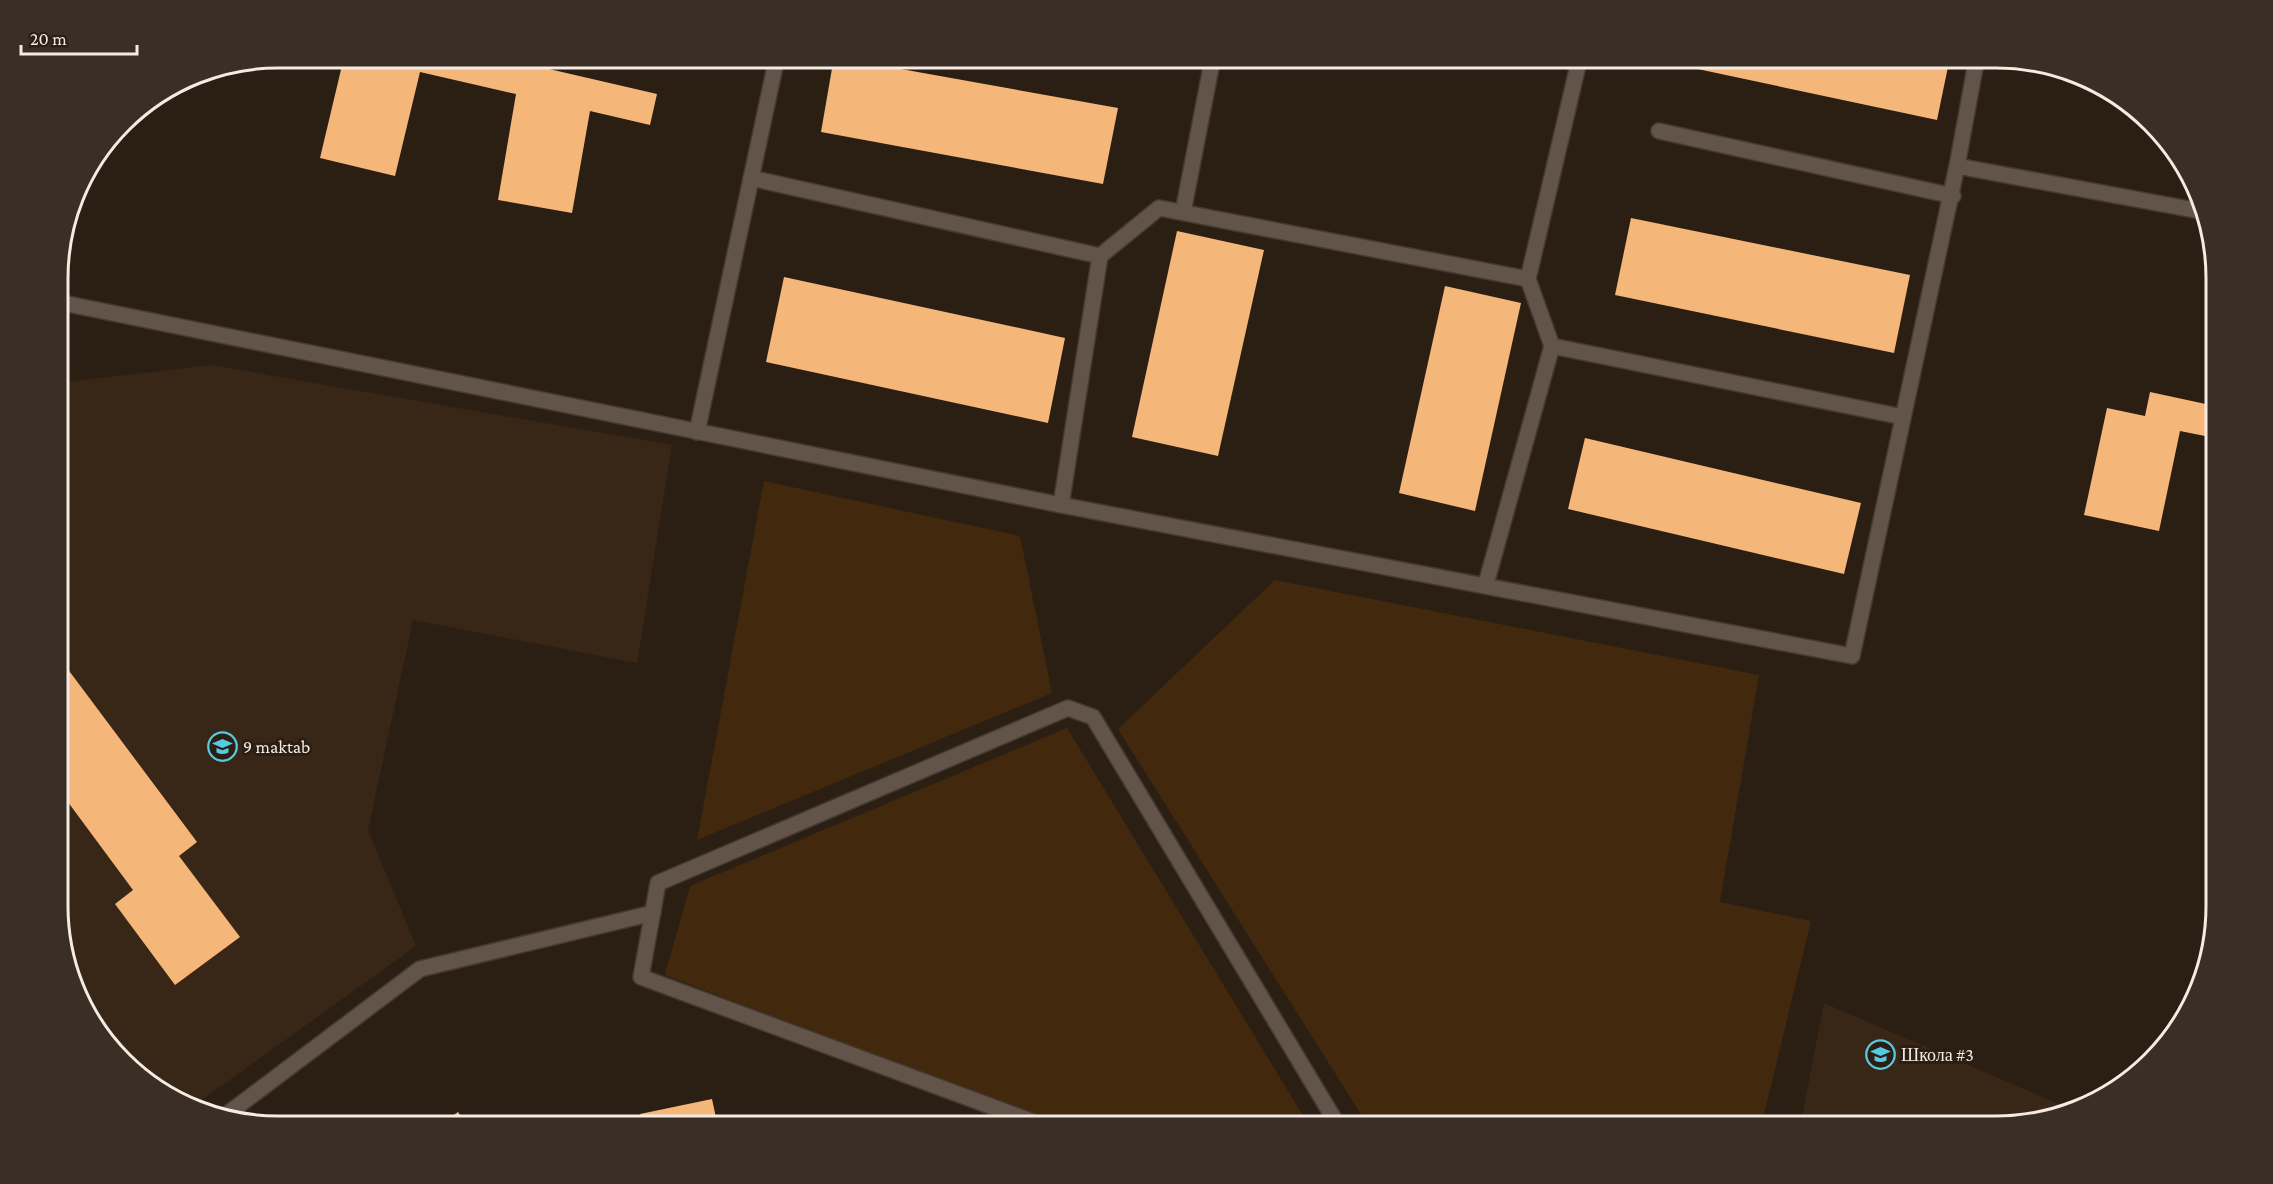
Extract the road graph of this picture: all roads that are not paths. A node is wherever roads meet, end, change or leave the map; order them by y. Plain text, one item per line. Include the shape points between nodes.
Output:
1 (775, 68) edge
2 (1212, 68) edge
3 (1578, 68) edge
4 (1975, 68) edge
5 (1659, 131) dead end
6 (1957, 166) junction
7 (752, 178) junction
8 (1953, 196) junction
9 (2194, 210) edge
10 (1183, 212) junction
11 (1100, 256) junction
12 (1528, 279) junction
13 (68, 304) edge
14 (1552, 346) junction
15 (1904, 417) junction
16 (697, 432) junction
17 (1061, 505) junction
18 (1486, 584) junction
19 (652, 913) junction
20 (231, 1111) edge
21 (1017, 1116) edge
22 (1332, 1116) edge

1 - 7 lane
2 - 10 lane
3 - 12 lane
4 - 6 lane
5 - 8 lane
6 - 8 lane
6 - 9 lane
7 - 11 lane
7 - 16 lane
8 - 15 lane
10 - 11 lane via 1159,208
10 - 12 lane
11 - 17 lane
12 - 14 lane
13 - 16 lane
14 - 15 lane
14 - 18 lane
15 - 18 lane via 1852,656
16 - 17 lane
17 - 18 lane
19 - 20 lane via 420,969
19 - 21 lane via 641,977
19 - 22 lane via 658,883 1068,708 1094,717

